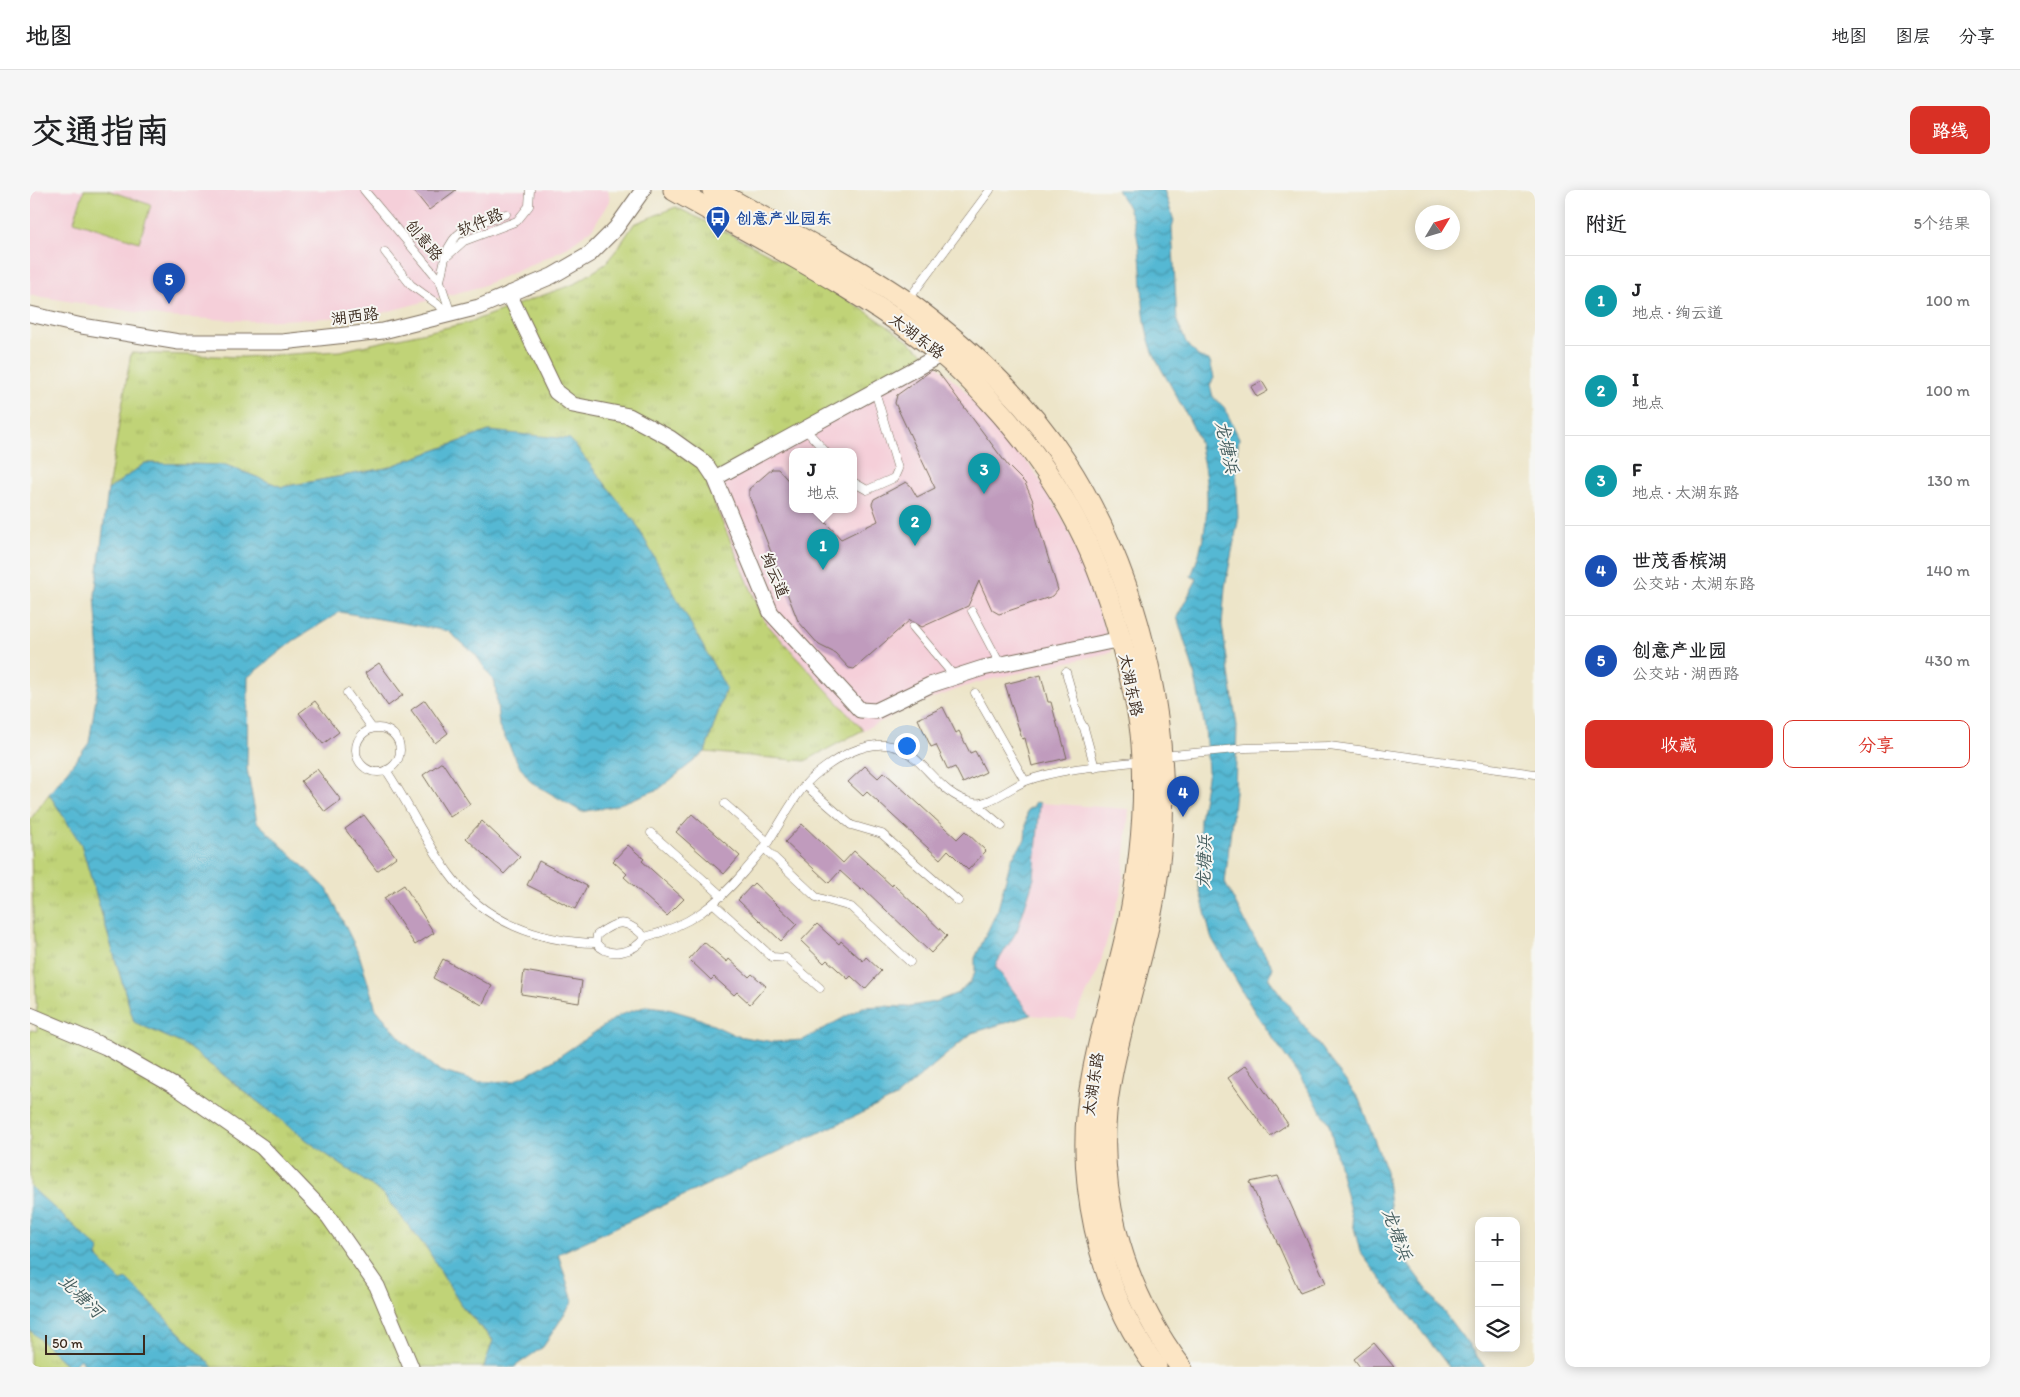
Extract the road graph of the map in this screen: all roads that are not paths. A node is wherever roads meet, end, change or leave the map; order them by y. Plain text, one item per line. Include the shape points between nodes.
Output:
1 (364, 190) edge
2 (530, 190) edge
3 (643, 190) edge
4 (674, 190) edge
5 (713, 190) edge
6 (990, 190) edge
7 (506, 214) dead end
8 (385, 252) dead end
9 (445, 258) junction
10 (440, 281) junction
11 (509, 294) junction
12 (907, 302) junction
13 (30, 314) edge
14 (451, 314) junction
15 (942, 354) junction
16 (875, 390) junction
17 (805, 429) junction
18 (822, 448) edge
19 (715, 478) junction
20 (857, 484) edge
21 (972, 611) dead end
22 (913, 628) dead end
23 (1121, 639) junction
24 (1000, 664) junction
25 (1066, 672) dead end
26 (955, 677) junction
27 (346, 692) dead end
28 (975, 693) dead end
29 (372, 728) junction
30 (1152, 758) junction
31 (1095, 768) junction
32 (386, 770) junction
33 (1535, 774) edge
34 (1025, 781) junction
35 (805, 785) junction
36 (725, 804) dead end
37 (976, 804) junction
38 (1002, 826) dead end
39 (651, 832) dead end
40 (766, 845) junction
41 (722, 896) junction
42 (958, 901) dead end
43 (714, 904) junction
44 (645, 937) junction
45 (596, 943) junction
46 (910, 962) dead end
47 (820, 988) dead end
48 (30, 1015) edge
49 (411, 1367) edge
50 (1156, 1367) edge
51 (1181, 1367) edge

1 - 10 lane, 创意路
2 - 9 lane, 软件路 via 529,206 517,221 464,241
3 - 11 street, 湖西路 via 616,228 590,254 552,276
4 - 15 main road, 太湖东路 via 842,284
5 - 12 main road, 太湖东路 via 854,268
6 - 12 lane
7 - 9 lane via 461,230 450,244
8 - 14 lane via 411,285
9 - 10 lane
10 - 14 lane, 创意路
11 - 14 street, 湖西路
11 - 19 street, 绚云道 via 556,392 573,405 629,416 670,438 705,463
12 - 30 main road, 太湖东路 via 956,340 1030,414 1065,461 1092,510 1137,618 1153,691
13 - 14 street, 湖西路 via 179,342 282,342 383,331
15 - 16 street
15 - 23 main road, 太湖东路 via 1014,427 1050,475 1095,560
16 - 17 street
16 - 20 lane via 898,469 894,478 867,490
17 - 18 lane
17 - 19 street
19 - 26 street, 绚云道 via 772,614 860,710 876,711 930,685
21 - 24 lane
22 - 26 lane
23 - 24 street, 绚云道
23 - 30 main road, 太湖东路 via 1142,742
24 - 26 street, 绚云道
25 - 31 lane
27 - 29 lane
28 - 34 lane
29 - 32 lane via 389,730 399,743 398,759
29 - 32 lane via 359,738 356,756 368,770
30 - 31 lane
30 - 33 lane via 1246,748 1329,746
30 - 50 main road, 太湖东路 via 1143,789 1135,888 1128,928 1091,1082 1086,1148 1090,1197 1103,1259 1114,1293
30 - 51 main road, 太湖东路 via 1161,836 1156,889 1109,1084 1105,1139 1108,1186 1122,1255 1148,1318
31 - 34 lane
32 - 45 lane via 446,868 468,896 527,932 573,943
34 - 37 lane
35 - 37 lane via 850,752 885,744 906,751 950,791
35 - 40 lane
35 - 42 lane via 851,826 882,834
36 - 40 lane
37 - 38 lane
39 - 41 lane
40 - 41 lane
40 - 46 lane via 816,897 851,907
41 - 43 lane
43 - 44 lane via 668,931
43 - 47 lane via 772,958 786,958
44 - 45 lane via 640,944 626,951 613,953 602,950
44 - 45 lane via 627,923 617,922 597,934
48 - 49 street via 106,1047 176,1087 262,1147 328,1216 376,1286

